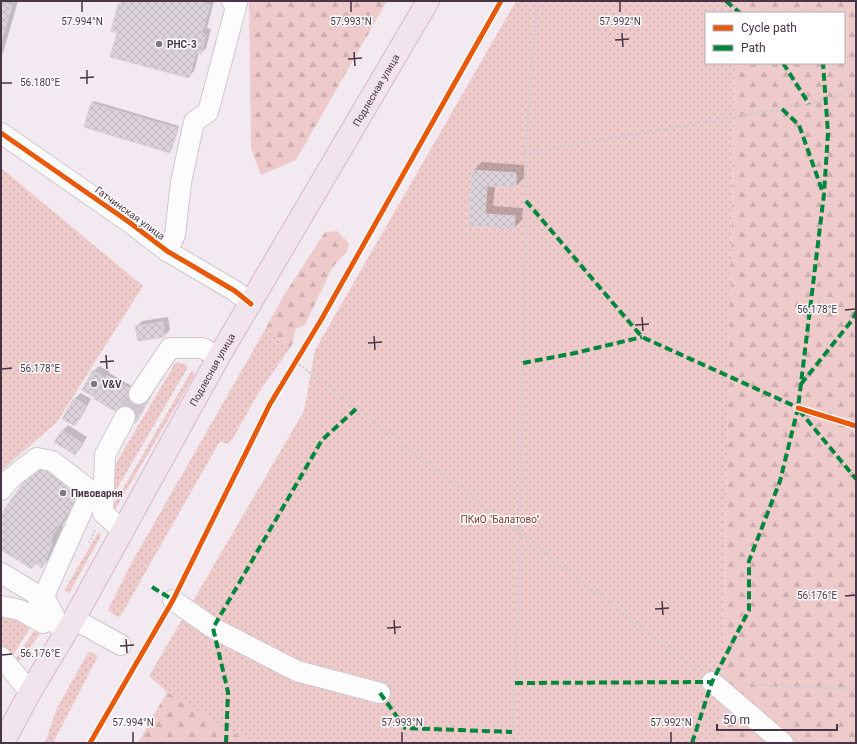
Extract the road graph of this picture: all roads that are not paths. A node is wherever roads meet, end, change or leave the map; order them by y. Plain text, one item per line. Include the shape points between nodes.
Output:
1 (232, 1) edge
2 (428, 1) edge
3 (1, 133) edge
4 (168, 251) junction
5 (250, 304) junction
6 (218, 358) junction
7 (139, 394) tunnel mouth
8 (125, 417) tunnel mouth
9 (1, 490) edge
10 (123, 531) junction
11 (1, 572) edge
12 (43, 598) junction
13 (173, 600) road end
14 (1, 606) edge
15 (32, 617) junction
16 (69, 628) junction
17 (120, 645) dead end
18 (1, 657) edge
19 (712, 682) road end
20 (30, 692) junction
21 (380, 693) dead end
22 (4, 734) edge
23 (783, 743) edge

1 - 4 street via 237,3 208,112 194,122 181,182 175,235
2 - 5 main road, Подлесная улица
3 - 4 street, Гатчинская улица
4 - 5 street, Гатчинская улица
5 - 6 main road, Подлесная улица
6 - 7 street via 203,348 170,348
6 - 10 main road, Подлесная улица
8 - 10 street via 105,455 103,513
9 - 12 street via 11,478 37,458 52,461 91,491
10 - 16 main road, Подлесная улица
11 - 12 street
12 - 15 street
12 - 16 street
13 - 21 street via 214,628 297,670
14 - 15 street via 20,610
15 - 16 street
16 - 17 street
16 - 20 main road, Подлесная улица
18 - 20 street
19 - 23 street
20 - 22 main road, Подлесная улица

